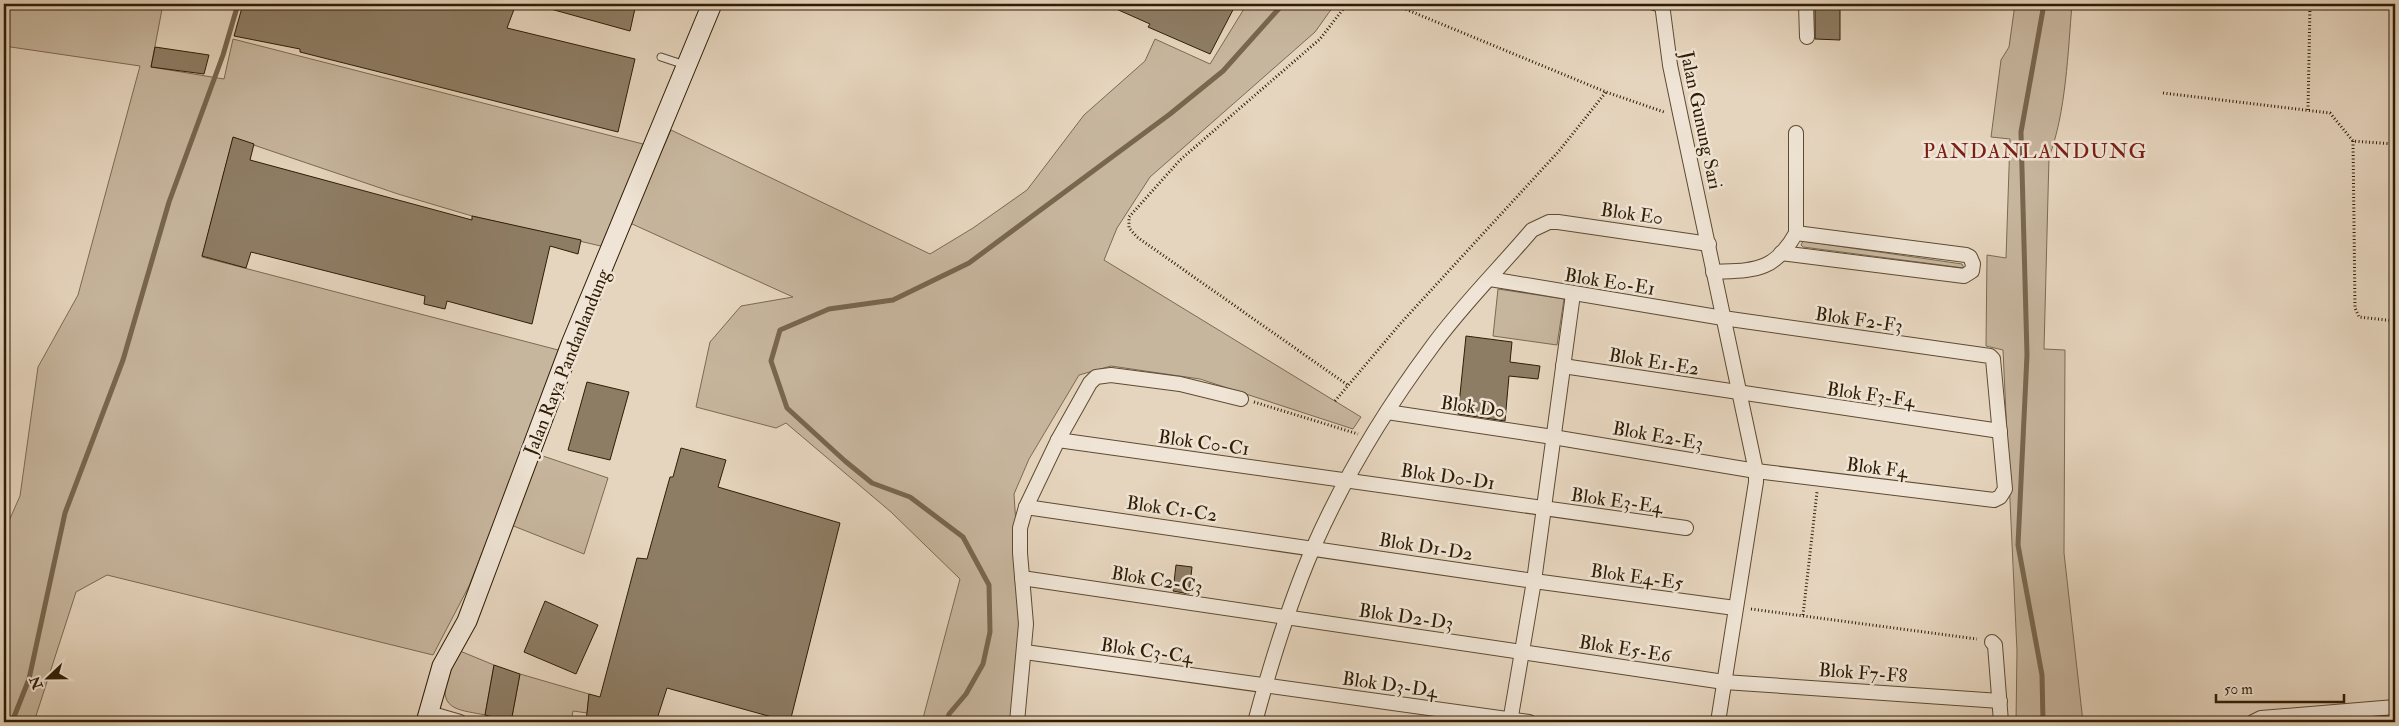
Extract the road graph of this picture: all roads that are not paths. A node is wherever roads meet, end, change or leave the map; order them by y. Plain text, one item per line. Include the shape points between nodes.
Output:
1 (712, 4) edge
2 (1646, 4) edge
3 (1806, 4) edge
4 (1662, 7) edge
5 (1807, 37) dead end
6 (661, 57) dead end
7 (687, 66) junction
8 (1796, 133) dead end
9 (1796, 233) junction
10 (1709, 244) junction
11 (1781, 253) junction
12 (1714, 272) junction
13 (1490, 279) junction
14 (1573, 294) junction
15 (1723, 318) junction
16 (1563, 366) junction
17 (1738, 394) junction
18 (1241, 398) road end
19 (1387, 412) junction
20 (2000, 431) junction
21 (1553, 437) junction
22 (1058, 440) junction
23 (1756, 470) junction
24 (1346, 480) junction
25 (1026, 506) junction
26 (1544, 509) junction
27 (1686, 528) dead end
28 (1313, 548) junction
29 (1022, 578) junction
30 (1534, 581) junction
31 (1735, 608) junction
32 (1287, 617) junction
33 (1992, 642) road end
34 (1520, 651) junction
35 (1025, 652) junction
36 (1724, 682) junction
37 (1265, 685) junction
38 (2000, 701) junction
39 (2395, 707) edge
40 (428, 718) edge
41 (1510, 721) edge
42 (460, 722) edge
43 (1016, 722) edge
44 (1255, 722) edge
45 (1528, 722) edge
46 (1718, 722) edge
47 (2001, 722) edge
48 (2253, 722) edge

1 - 7 street, Jalan Raya Pandanlandung
2 - 4 lane
3 - 5 street
4 - 10 street, Jalan Gunung Sari via 1681,118
6 - 7 lane
7 - 40 street, Jalan Raya Pandanlandung via 571,344 467,621 442,666
8 - 9 street
9 - 11 street
9 - 11 street via 1966,255 1973,264 1972,272 1964,276
10 - 12 street, Jalan Gunung Sari
10 - 13 street, Blok E0 via 1549,222 1532,230
11 - 12 street via 1756,270
12 - 15 street, Jalan Gunung Sari
13 - 14 street, Blok E0-E1
13 - 19 street via 1431,348
14 - 15 street, Blok E0-E1
14 - 16 street
15 - 17 street, Jalan Gunung Sari
15 - 20 street, Blok F2-F3 via 1990,356 1993,359
16 - 17 street, Blok E1-E2
16 - 21 street
17 - 20 street, Blok F3-F4
17 - 23 street, Jalan Gunung Sari
18 - 22 street via 1180,384 1104,374 1090,384
19 - 21 street, Blok D0
19 - 24 street
20 - 23 street, Blok F4 via 2005,489 1994,500
21 - 23 street, Blok E2-E3
21 - 26 street
22 - 24 street, Blok C0-C1
22 - 25 street
23 - 31 street, Jalan Gunung Sari
24 - 26 street, Blok D0-D1
24 - 28 street
25 - 28 street, Blok C1-C2
25 - 29 street via 1020,528
26 - 27 street, Blok E3-E4
26 - 30 street
28 - 30 street, Blok D1-D2
28 - 32 street
29 - 32 street, Blok C2-C3
29 - 35 street
30 - 31 street, Blok E4-E5
30 - 34 street
31 - 36 street, Jalan Gunung Sari
32 - 34 street, Blok D2-D3
32 - 37 street
33 - 38 street via 1995,645
34 - 36 street, Blok E5-E6
34 - 41 street
35 - 37 street, Blok C3-C4
35 - 43 street
36 - 38 street, Blok F7-F8
36 - 46 street, Jalan Gunung Sari
37 - 41 street, Blok D3-D4
37 - 44 street
38 - 47 street
39 - 48 street via 2261,718
40 - 42 street
41 - 45 street, Blok D3-D4

